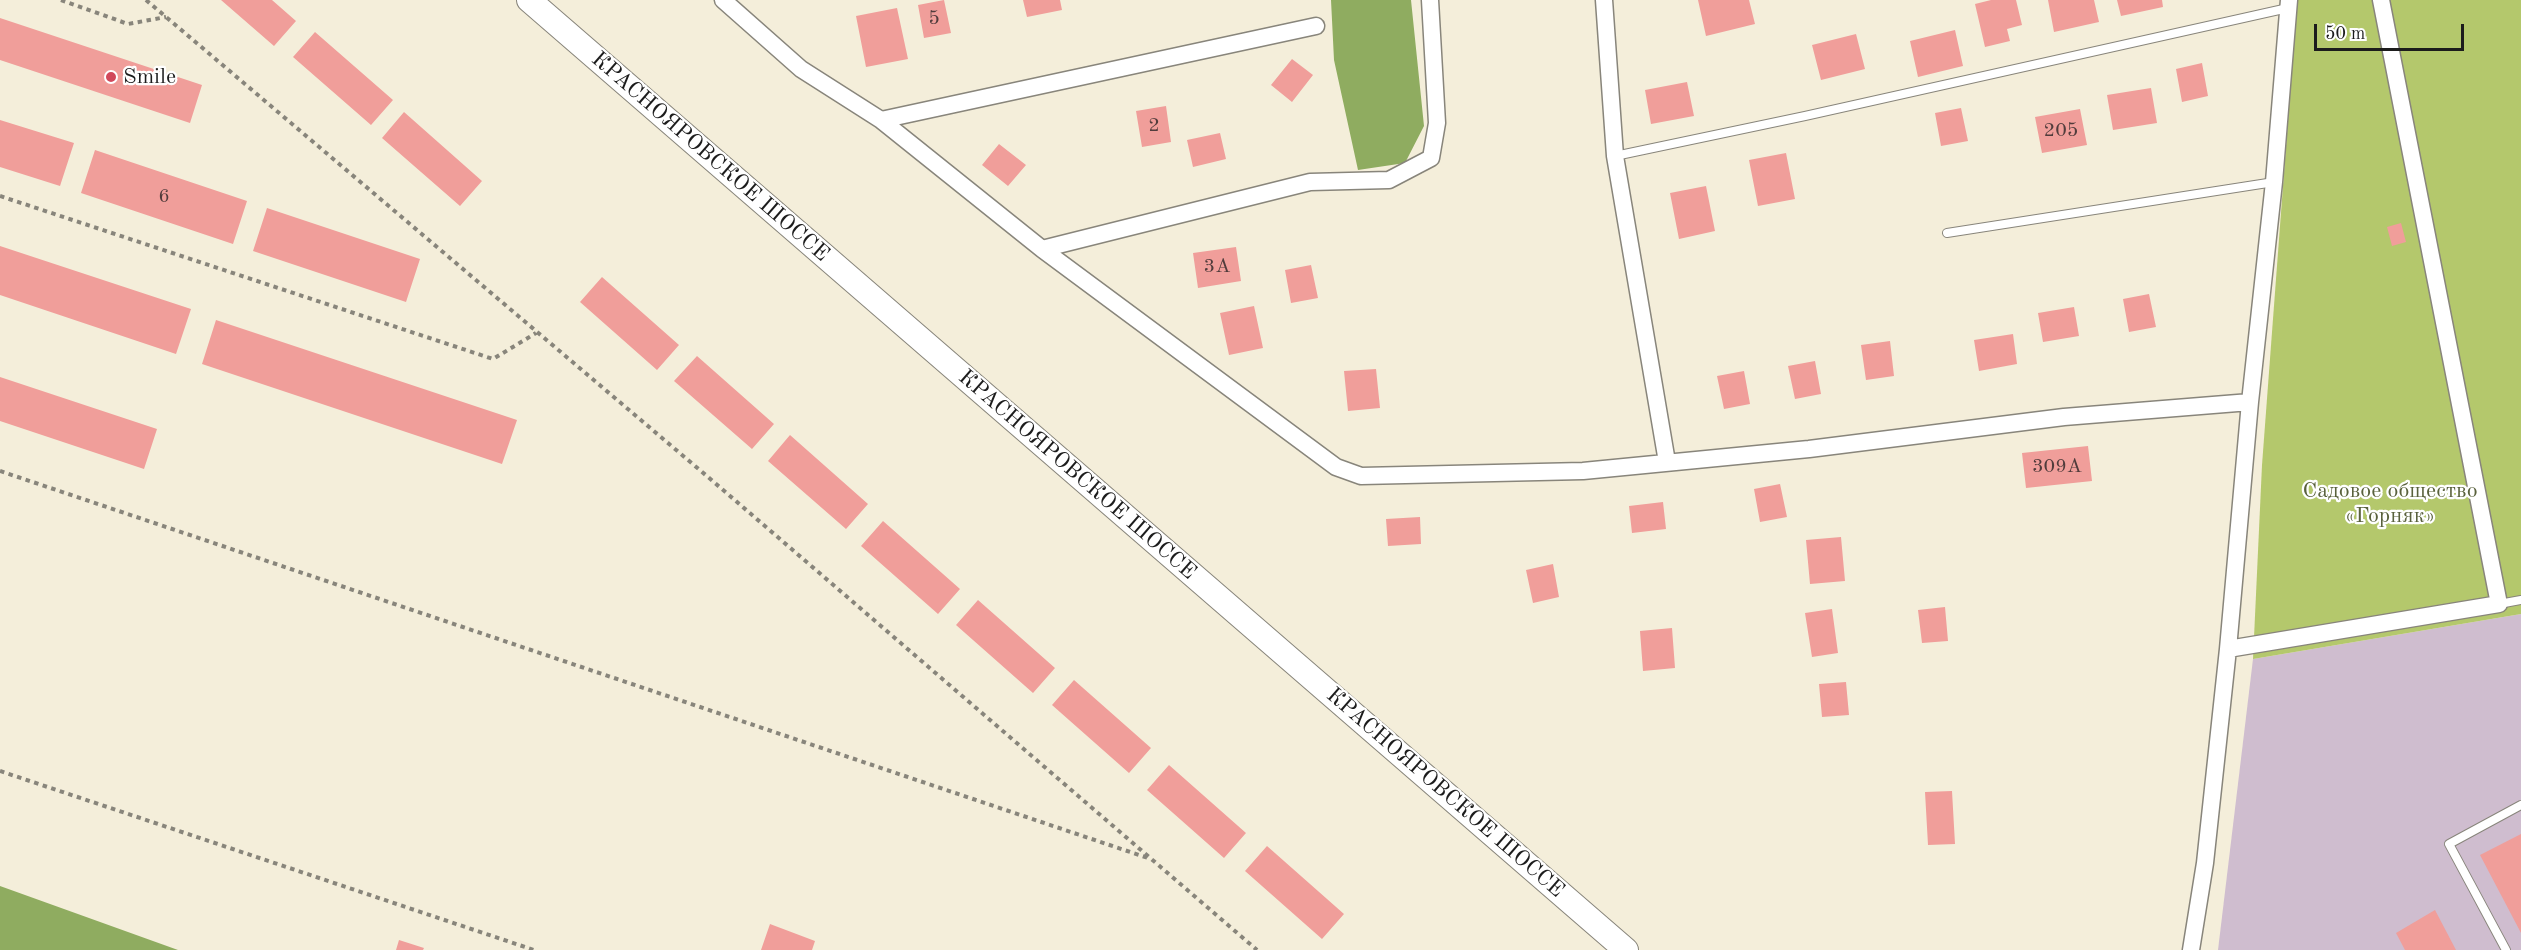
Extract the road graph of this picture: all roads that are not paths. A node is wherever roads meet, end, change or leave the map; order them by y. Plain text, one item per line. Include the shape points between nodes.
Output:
1 (529, 0) edge
2 (723, 0) edge
3 (1430, 0) edge
4 (1604, 0) edge
5 (2381, 0) edge
6 (2288, 4) edge
7 (1316, 26) dead end
8 (881, 120) junction
9 (1616, 156) junction
10 (2274, 182) junction
11 (1947, 233) dead end
12 (1042, 249) junction
13 (2250, 402) junction
14 (1667, 462) junction
15 (2521, 600) edge
16 (2499, 604) junction
17 (2228, 649) junction
18 (2521, 805) edge
19 (1626, 950) edge
20 (2191, 950) edge
21 (2506, 950) edge

1 - 19 street, КРАСНОЯРОВСКОЕ ШОССЕ
2 - 8 street via 801,69
3 - 12 street via 1437,123 1431,158 1389,180 1310,182
4 - 9 street
5 - 16 street
6 - 9 lane
6 - 10 street
7 - 8 street
8 - 12 street
9 - 14 street
10 - 11 lane
10 - 13 street
12 - 14 street via 1336,467 1361,476 1583,471
13 - 14 street via 2064,417 1809,449
13 - 17 street
15 - 16 lane
16 - 17 street
17 - 20 street via 2205,863
18 - 21 lane via 2449,844

